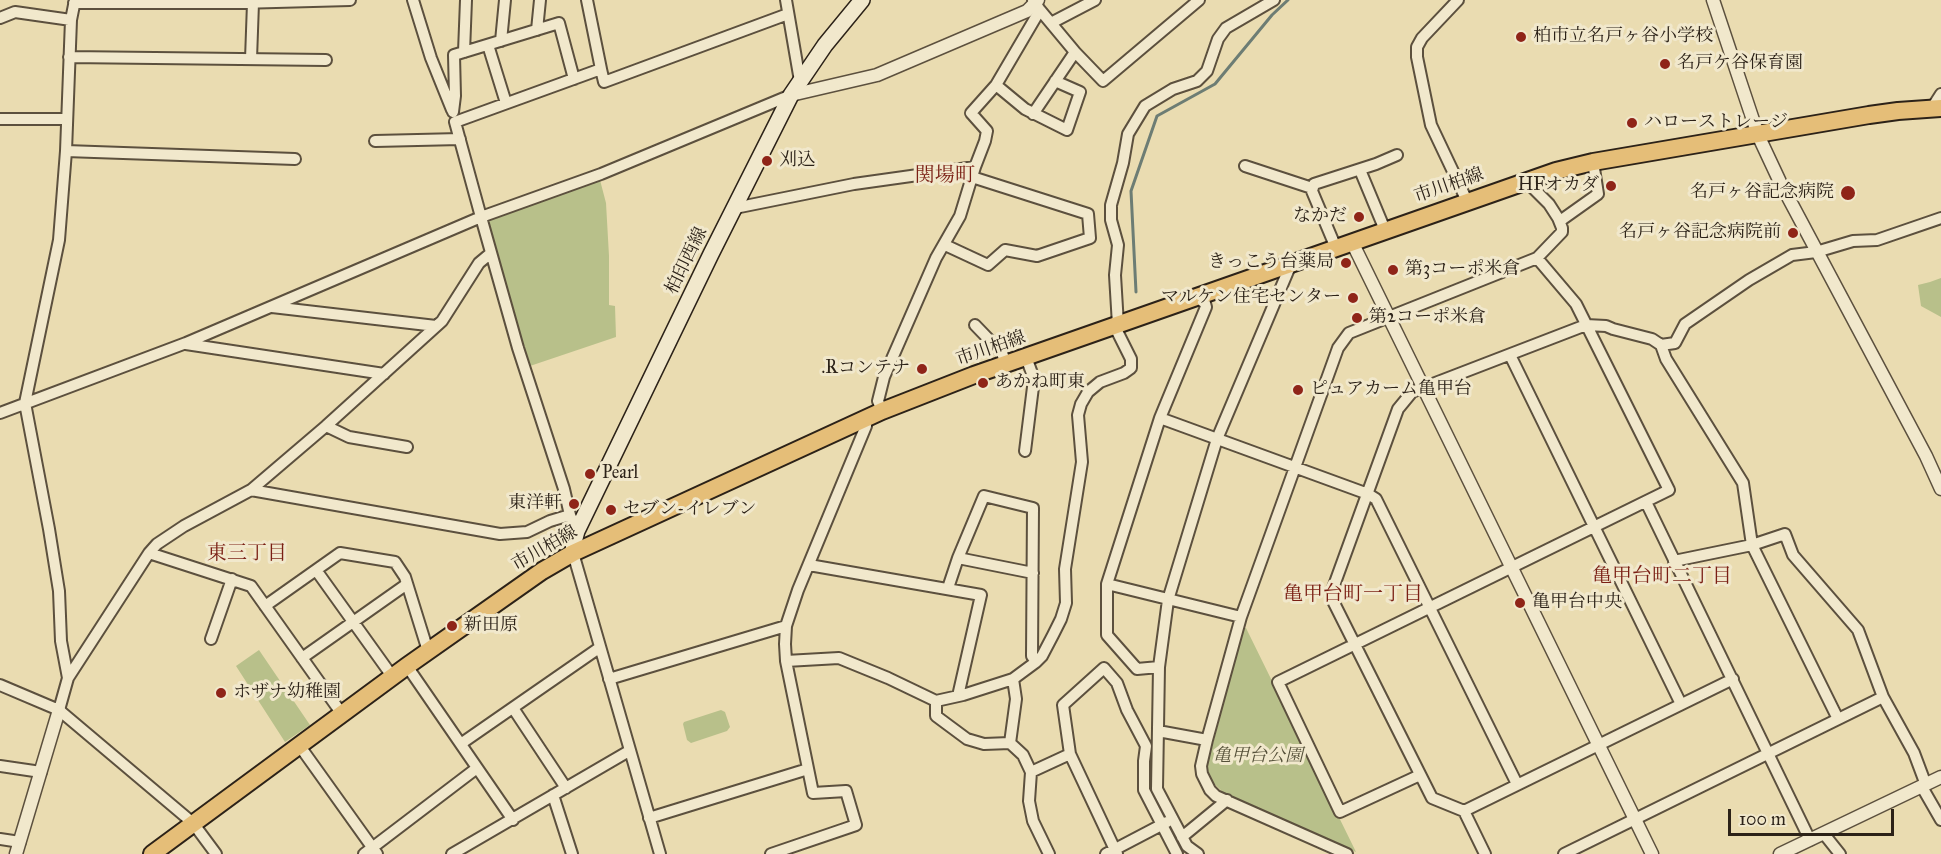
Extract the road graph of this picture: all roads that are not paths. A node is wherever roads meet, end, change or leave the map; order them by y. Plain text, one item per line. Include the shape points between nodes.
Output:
1 (350, 0) edge
2 (412, 0) edge
3 (466, 0) edge
4 (505, 0) edge
5 (540, 0) edge
6 (587, 0) edge
7 (786, 0) edge
8 (861, 0) edge
9 (1095, 0) edge
10 (1199, 0) edge
11 (1274, 0) edge
12 (1458, 0) edge
13 (1713, 0) edge
14 (74, 2) edge
15 (253, 3) junction
16 (1037, 4) edge
17 (788, 14) junction
18 (0, 18) edge
19 (71, 20) junction
20 (1051, 23) junction
21 (537, 30) junction
22 (501, 40) junction
23 (488, 45) junction
24 (464, 52) junction
25 (1075, 52) junction
26 (69, 57) junction
27 (251, 59) junction
28 (326, 60) dead end
29 (601, 69) junction
30 (573, 79) junction
31 (800, 81) junction
32 (1055, 81) junction
33 (996, 85) junction
34 (1941, 94) edge
35 (791, 95) junction
36 (506, 103) junction
37 (1936, 108) edge
38 (1033, 114) junction
39 (454, 117) junction
40 (0, 119) edge
41 (66, 119) junction
42 (1758, 135) junction
43 (460, 139) junction
44 (375, 141) dead end
45 (66, 151) junction
46 (1397, 155) dead end
47 (295, 159) dead end
48 (1593, 162) junction
49 (1245, 166) dead end
50 (1360, 170) junction
51 (973, 172) junction
52 (1528, 179) junction
53 (1312, 188) junction
54 (1467, 201) junction
55 (735, 207) junction
56 (481, 217) junction
57 (1941, 218) edge
58 (1560, 221) junction
59 (1384, 230) junction
60 (945, 245) junction
61 (1344, 245) junction
62 (1816, 252) junction
63 (492, 253) junction
64 (1537, 258) junction
65 (1291, 264) junction
66 (1203, 296) junction
67 (272, 307) junction
68 (1389, 316) junction
69 (975, 325) dead end
70 (1586, 325) junction
71 (436, 326) junction
72 (1116, 326) junction
73 (186, 344) junction
74 (1661, 345) junction
75 (1510, 355) junction
76 (1026, 357) junction
77 (1006, 364) junction
78 (384, 374) junction
79 (1424, 387) junction
80 (25, 404) junction
81 (882, 411) junction
82 (0, 413) edge
83 (1160, 418) junction
84 (863, 419) junction
85 (326, 426) junction
86 (1217, 439) junction
87 (407, 447) dead end
88 (1025, 450) dead end
89 (1295, 467) junction
90 (1941, 489) edge
91 (251, 490) junction
92 (1368, 494) junction
93 (1646, 502) junction
94 (570, 514) junction
95 (1594, 527) junction
96 (577, 531) junction
97 (1752, 545) junction
98 (148, 553) junction
99 (573, 553) junction
100 (958, 558) junction
101 (1674, 561) junction
102 (809, 566) junction
103 (1513, 567) junction
104 (316, 570) junction
105 (1033, 573) junction
106 (232, 579) junction
107 (407, 584) junction
108 (1107, 584) junction
109 (948, 588) junction
110 (1168, 600) junction
111 (265, 606) junction
112 (1429, 608) junction
113 (1241, 617) junction
114 (353, 622) junction
115 (786, 626) junction
116 (211, 639) dead end
117 (1355, 645) junction
118 (599, 648) junction
119 (428, 651) junction
120 (302, 658) junction
121 (786, 661) junction
122 (1036, 662) junction
123 (407, 666) junction
124 (1159, 667) junction
125 (392, 676) junction
126 (68, 678) junction
127 (609, 679) junction
128 (1013, 679) junction
129 (1733, 679) junction
130 (0, 685) edge
131 (958, 696) junction
132 (1883, 697) junction
133 (936, 701) junction
134 (1681, 704) junction
135 (513, 708) junction
136 (59, 710) junction
137 (342, 714) junction
138 (1838, 719) junction
139 (1158, 731) junction
140 (1207, 740) junction
141 (462, 743) junction
142 (1010, 743) junction
143 (1599, 744) junction
144 (299, 745) junction
145 (629, 752) junction
146 (1769, 753) junction
147 (1070, 754) junction
148 (0, 766) edge
149 (477, 768) junction
150 (808, 769) junction
151 (41, 772) junction
152 (1031, 772) junction
153 (1420, 775) junction
154 (1941, 777) edge
155 (1517, 784) junction
156 (1924, 786) junction
157 (566, 788) junction
158 (553, 795) junction
159 (1227, 800) junction
160 (1464, 811) junction
161 (649, 818) junction
162 (1173, 818) junction
163 (1635, 819) junction
164 (513, 820) junction
165 (1941, 820) edge
166 (193, 823) junction
167 (1161, 824) junction
168 (1824, 834) junction
169 (1182, 837) junction
170 (0, 839) edge
171 (1810, 840) junction
172 (18, 848) edge
173 (1323, 849) edge
174 (371, 852) edge
175 (1113, 852) edge
176 (152, 854) edge
177 (216, 854) edge
178 (452, 854) edge
179 (572, 854) edge
180 (660, 854) edge
181 (771, 854) edge
182 (1049, 854) edge
183 (1177, 854) edge
184 (1198, 854) edge
185 (1347, 854) edge
186 (1485, 854) edge
187 (1564, 854) edge
188 (1652, 854) edge
189 (1780, 854) edge
190 (1840, 854) edge

1 - 15 street
2 - 39 street
3 - 24 street
4 - 22 street
5 - 21 street
6 - 29 street
7 - 17 street
8 - 31 main road, 柏印西線
9 - 20 street
10 - 25 street via 1103,81
11 - 72 street via 1226,28 1207,71 1197,81 1145,106 1128,134 1111,205 1118,245
12 - 54 street via 1422,38 1417,57 1431,125
13 - 42 street
14 - 15 street
14 - 19 street
15 - 27 street
16 - 20 street
16 - 33 street
16 - 35 street via 877,75
17 - 29 street via 604,82
17 - 31 street
18 - 19 street via 15,12
19 - 26 street
20 - 25 street
21 - 22 street
21 - 30 street via 559,24
22 - 23 street
23 - 24 street
23 - 36 street
24 - 39 street via 454,55
25 - 32 street
26 - 27 street
26 - 41 street
27 - 28 street
29 - 30 street
30 - 36 street
31 - 35 main road, 柏印西線
32 - 38 street
32 - 38 street via 1080,92 1067,130
33 - 38 street
33 - 51 street via 971,113 987,131
34 - 37 street
35 - 55 main road, 柏印西線
35 - 56 street via 601,174
36 - 39 street
37 - 42 main road, 市川柏線
39 - 43 street
40 - 41 street
41 - 45 street
42 - 48 main road, 市川柏線
42 - 62 street
43 - 44 street
43 - 56 street
45 - 47 street
45 - 80 street via 59,240
46 - 50 street
48 - 52 main road, 市川柏線
48 - 58 street via 1598,194
49 - 53 street
50 - 53 street via 1314,184
50 - 59 street
51 - 55 street via 854,184
51 - 60 street via 960,216
51 - 60 street via 1088,214 1090,238 1037,256 1005,250 988,265
52 - 54 main road, 市川柏線
52 - 58 street
53 - 61 street
54 - 59 main road, 市川柏線
55 - 96 main road, 柏印西線
56 - 63 street
56 - 67 street
57 - 62 street via 1877,240 1853,241
58 - 64 street via 1562,232
59 - 61 main road, 市川柏線
60 - 81 street via 884,376 878,401
61 - 65 main road, 市川柏線
61 - 68 street
62 - 74 street via 1792,255 1749,280 1685,324 1675,343
62 - 90 street
63 - 71 street via 479,263
63 - 94 street
64 - 68 street
64 - 70 street via 1576,304
65 - 66 main road, 市川柏線
65 - 86 street
66 - 72 main road, 市川柏線
66 - 83 street via 1206,307
67 - 71 street
67 - 73 street
68 - 79 street
68 - 89 street via 1349,333 1338,348
69 - 77 street via 1002,353
70 - 74 street via 1606,326
70 - 75 street
70 - 93 street via 1669,490
71 - 78 street
72 - 76 main road, 市川柏線
72 - 122 street via 1131,359 1131,368 1088,392 1078,415 1082,462 1065,569 1066,603
73 - 78 street
73 - 80 street
74 - 97 street via 1743,483
75 - 79 street
75 - 95 street
76 - 77 main road, 市川柏線
76 - 88 street via 1034,379
77 - 81 main road, 市川柏線
78 - 85 street
79 - 92 street via 1412,392 1398,409
79 - 103 street
80 - 82 street
80 - 126 street via 51,538
81 - 84 main road, 市川柏線
83 - 86 street
83 - 108 street
84 - 99 main road, 市川柏線
84 - 102 street via 866,426
85 - 87 street via 349,437
85 - 91 street
86 - 89 street
86 - 110 street
89 - 92 street
89 - 113 street
91 - 94 street via 500,534 527,532
91 - 98 street via 184,526
92 - 112 street via 1376,499
92 - 117 street via 1332,591 1332,599
93 - 95 street
93 - 101 street
94 - 96 street
95 - 103 street
95 - 134 street
96 - 99 main road, 柏印西線
97 - 101 street
97 - 132 street via 1785,534 1793,555 1858,630
97 - 138 street
98 - 106 street
98 - 126 street
99 - 118 street
99 - 119 main road, 市川柏線
100 - 105 street
100 - 105 street via 984,496 1033,508
100 - 109 street
101 - 129 street
102 - 109 street
102 - 115 street
103 - 112 street
103 - 143 street
104 - 107 street via 340,553 395,562
104 - 111 street
104 - 114 street
105 - 122 street via 1032,656
106 - 111 street via 251,586
106 - 116 street
107 - 114 street
107 - 119 street
108 - 110 street
108 - 124 street via 1107,635 1137,669
109 - 131 street via 981,595
110 - 113 street
110 - 124 street
111 - 120 street
112 - 117 street
112 - 155 street
113 - 140 street
114 - 120 street
114 - 125 street
115 - 121 street
115 - 127 street
117 - 153 street
117 - 153 street via 1278,682 1340,812
118 - 127 street
118 - 135 street
119 - 123 main road, 市川柏線
120 - 137 street
121 - 133 street via 839,658
121 - 150 street
122 - 128 street
123 - 125 main road, 市川柏線
123 - 141 street
124 - 139 street
125 - 137 main road, 市川柏線
126 - 136 street
127 - 145 street
128 - 131 street
128 - 142 street via 1016,699
129 - 134 street
129 - 146 street
130 - 136 street
131 - 133 street
132 - 138 street
132 - 156 street via 1914,753
133 - 142 street via 936,716 967,739 984,744
134 - 143 street
135 - 141 street
135 - 157 street
136 - 151 street
136 - 166 street
137 - 144 main road, 市川柏線
138 - 146 street
139 - 140 street
139 - 162 street via 1157,789
140 - 159 street via 1202,774 1210,790
141 - 149 street
142 - 152 street via 1023,755
143 - 155 street
143 - 163 street
144 - 166 main road, 市川柏線
144 - 174 street
145 - 157 street
145 - 161 street
146 - 163 street
146 - 171 street
147 - 152 street
147 - 167 street via 1063,705 1104,668 1117,683 1146,746 1144,790
147 - 175 street
148 - 151 street
149 - 164 street
149 - 174 street
150 - 161 street
150 - 181 street via 813,793 846,791 856,825
151 - 172 street
152 - 182 street via 1029,801 1033,821
153 - 160 street via 1432,798
154 - 156 street
155 - 160 street
156 - 165 street
156 - 168 street
157 - 158 street
158 - 164 street
158 - 179 street
159 - 169 street
159 - 173 street
160 - 186 street
161 - 180 street
162 - 167 street
162 - 169 street
163 - 187 street
163 - 188 street
164 - 178 street
166 - 176 main road, 市川柏線
166 - 177 street
167 - 175 street
167 - 183 street
168 - 171 street
168 - 190 street
169 - 184 street
170 - 172 street
171 - 189 street
173 - 185 street

